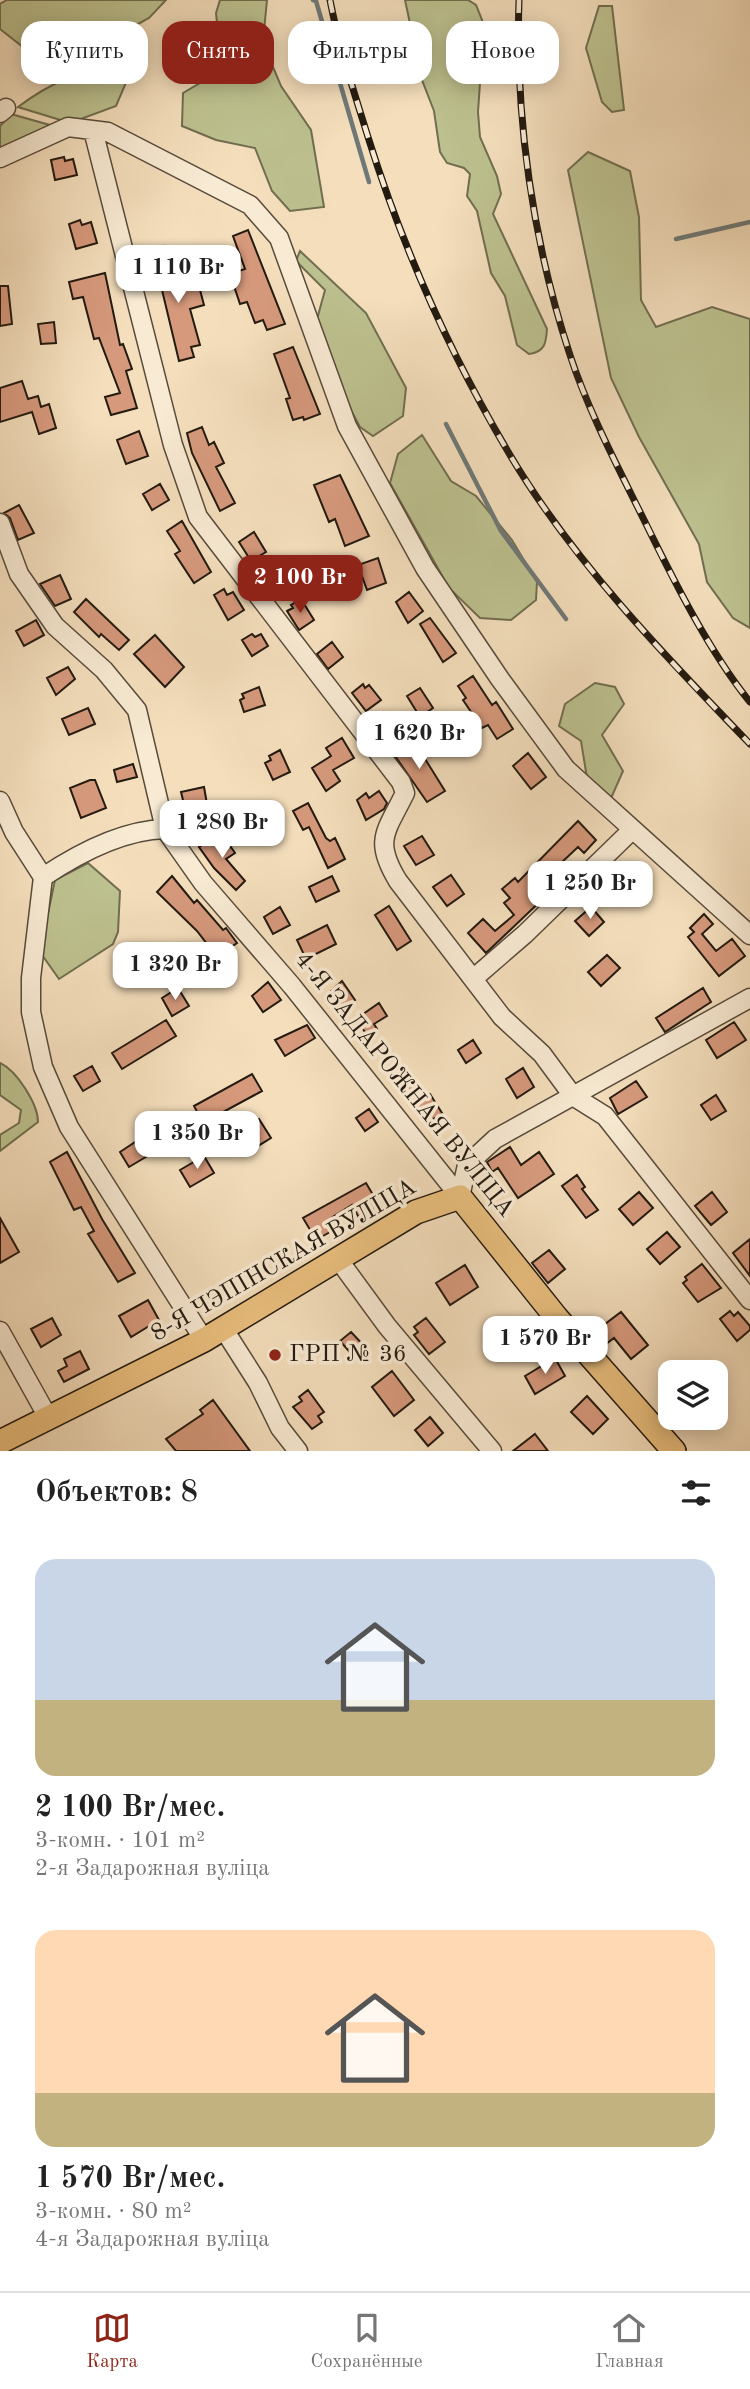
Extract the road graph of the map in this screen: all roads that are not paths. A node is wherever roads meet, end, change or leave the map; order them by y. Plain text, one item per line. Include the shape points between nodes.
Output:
1 (93, 130) junction
2 (0, 158) edge
3 (0, 523) edge
4 (0, 801) edge
5 (165, 829) junction
6 (632, 830) junction
7 (43, 877) junction
8 (750, 935) edge
9 (473, 979) junction
10 (750, 998) edge
11 (573, 1096) junction
12 (460, 1197) junction
13 (338, 1259) junction
14 (750, 1300) edge
15 (0, 1331) edge
16 (214, 1334) junction
17 (49, 1419) junction
18 (0, 1442) edge
19 (298, 1451) edge
20 (492, 1451) edge
21 (674, 1451) edge

1 - 2 street via 68,127
1 - 6 street via 108,132 250,205 279,238 347,426 425,568 566,769
1 - 9 street via 173,445 198,517 401,782 405,793 383,839 384,859
3 - 5 street, 4-Я ЗАДАРОЖНАЯ ВУЛІЦА via 19,574 55,625 104,670 137,710
4 - 7 street
5 - 7 street via 144,830 75,856
5 - 12 street, 4-Я ЗАДАРОЖНАЯ ВУЛІЦА via 203,883 292,986
6 - 8 street
6 - 9 street
7 - 16 street via 31,978 31,1012 43,1067 69,1127
9 - 11 street via 502,1017 542,1054
10 - 11 street
11 - 12 street via 495,1139 467,1165
11 - 14 street via 605,1116
12 - 13 main road, 8-Я ЧЭПІНСКАЯ ВУЛІЦА via 416,1212
12 - 21 main road, 4-Я ЗАДАРОЖНАЯ ВУЛІЦА via 556,1317
13 - 16 main road, 8-Я ЧЭПІНСКАЯ ВУЛІЦА
13 - 20 street via 387,1326
15 - 17 street
16 - 17 main road, 8-Я ЧЭПІНСКАЯ ВУЛІЦА
16 - 19 street via 258,1383 280,1428
17 - 18 main road, 8-Я ЧЭПІНСКАЯ ВУЛІЦА

